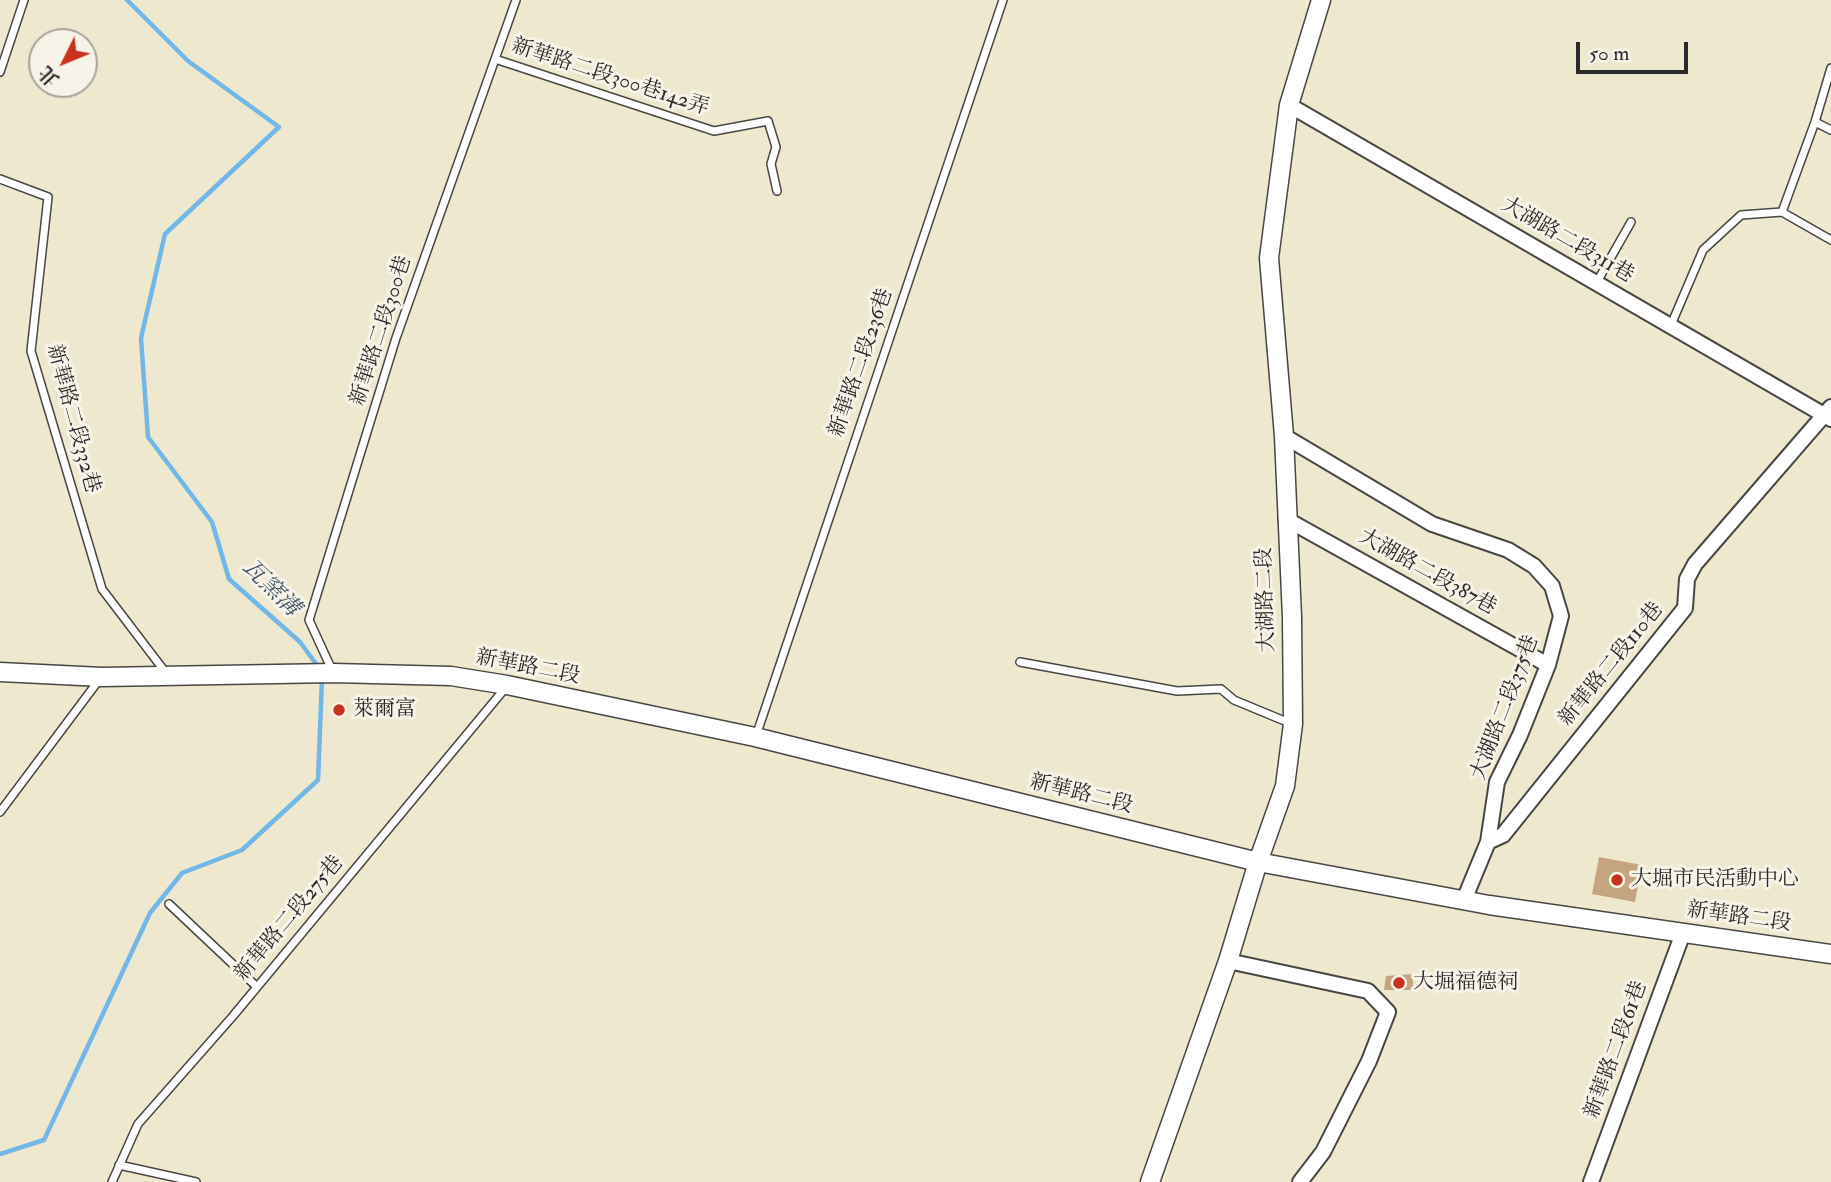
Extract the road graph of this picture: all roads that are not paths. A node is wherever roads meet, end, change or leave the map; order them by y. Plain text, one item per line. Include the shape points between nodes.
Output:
1 (24, 0) edge
2 (516, 0) edge
3 (1003, 0) edge
4 (1321, 0) edge
5 (495, 59) junction
6 (1831, 68) edge
7 (0, 72) edge
8 (1289, 105) junction
9 (1815, 122) junction
10 (1831, 130) edge
11 (0, 178) edge
12 (777, 191) dead end
13 (1782, 212) junction
14 (1632, 222) dead end
15 (1831, 240) edge
16 (1597, 282) junction
17 (1671, 325) junction
18 (1829, 413) edge
19 (1284, 436) junction
20 (1286, 519) junction
21 (1020, 662) dead end
22 (1548, 665) junction
23 (0, 672) edge
24 (329, 673) junction
25 (168, 676) junction
26 (102, 677) junction
27 (507, 685) junction
28 (1293, 724) junction
29 (755, 737) junction
30 (0, 812) edge
31 (1488, 842) junction
32 (1258, 862) junction
33 (1464, 900) junction
34 (169, 904) dead end
35 (1683, 933) junction
36 (1831, 954) edge
37 (1228, 961) junction
38 (257, 987) junction
39 (119, 1165) junction
40 (1155, 1181) edge
41 (112, 1182) edge
42 (196, 1182) edge
43 (1300, 1182) edge
44 (1591, 1182) edge

1 - 7 lane
2 - 5 lane, 新華路二段300巷
3 - 29 lane, 新華路二段236巷
4 - 8 street, 大湖路二段
5 - 12 lane, 新華路二段300巷142弄 via 714,131 768,121 776,147 771,164
5 - 24 lane, 新華路二段300巷 via 396,338 309,620
6 - 9 lane
8 - 16 street, 大湖路二段311巷
8 - 19 street, 大湖路二段 via 1269,258
9 - 10 lane
9 - 13 lane
11 - 25 lane, 新華路二段332巷 via 48,197 31,351 102,589
13 - 15 lane
13 - 17 lane via 1741,215 1703,250
14 - 16 lane
16 - 17 street, 大湖路二段311巷
17 - 18 street, 大湖路二段311巷
18 - 31 street, 新華路二段110巷 via 1695,564 1688,579 1685,608 1503,835
19 - 20 street, 大湖路二段
19 - 22 street, 大湖路二段375巷 via 1432,524 1508,550 1534,566 1552,586 1561,617
20 - 22 street, 大湖路二段387巷
20 - 28 street, 大湖路二段
21 - 28 lane via 1177,691 1221,689 1234,700
22 - 31 street, 大湖路二段375巷 via 1497,782
23 - 26 street
24 - 25 street, 新華路二段
24 - 27 street, 新華路二段 via 451,676
25 - 26 street
26 - 30 lane
27 - 29 street, 新華路二段
27 - 38 lane, 新華路二段275巷
28 - 32 street, 大湖路二段 via 1284,786
29 - 32 street, 新華路二段
31 - 33 street, 大湖路二段375巷
32 - 33 street, 新華路二段
32 - 37 street, 大湖路二段
33 - 35 street, 新華路二段
34 - 38 lane
35 - 36 street, 新華路二段
35 - 44 street, 新華路二段61巷
37 - 40 street, 大湖路二段
37 - 43 street via 1368,991 1388,1012 1323,1152
38 - 39 lane, 新華路二段275巷 via 138,1124
39 - 41 lane, 新華路二段275巷
39 - 42 lane

